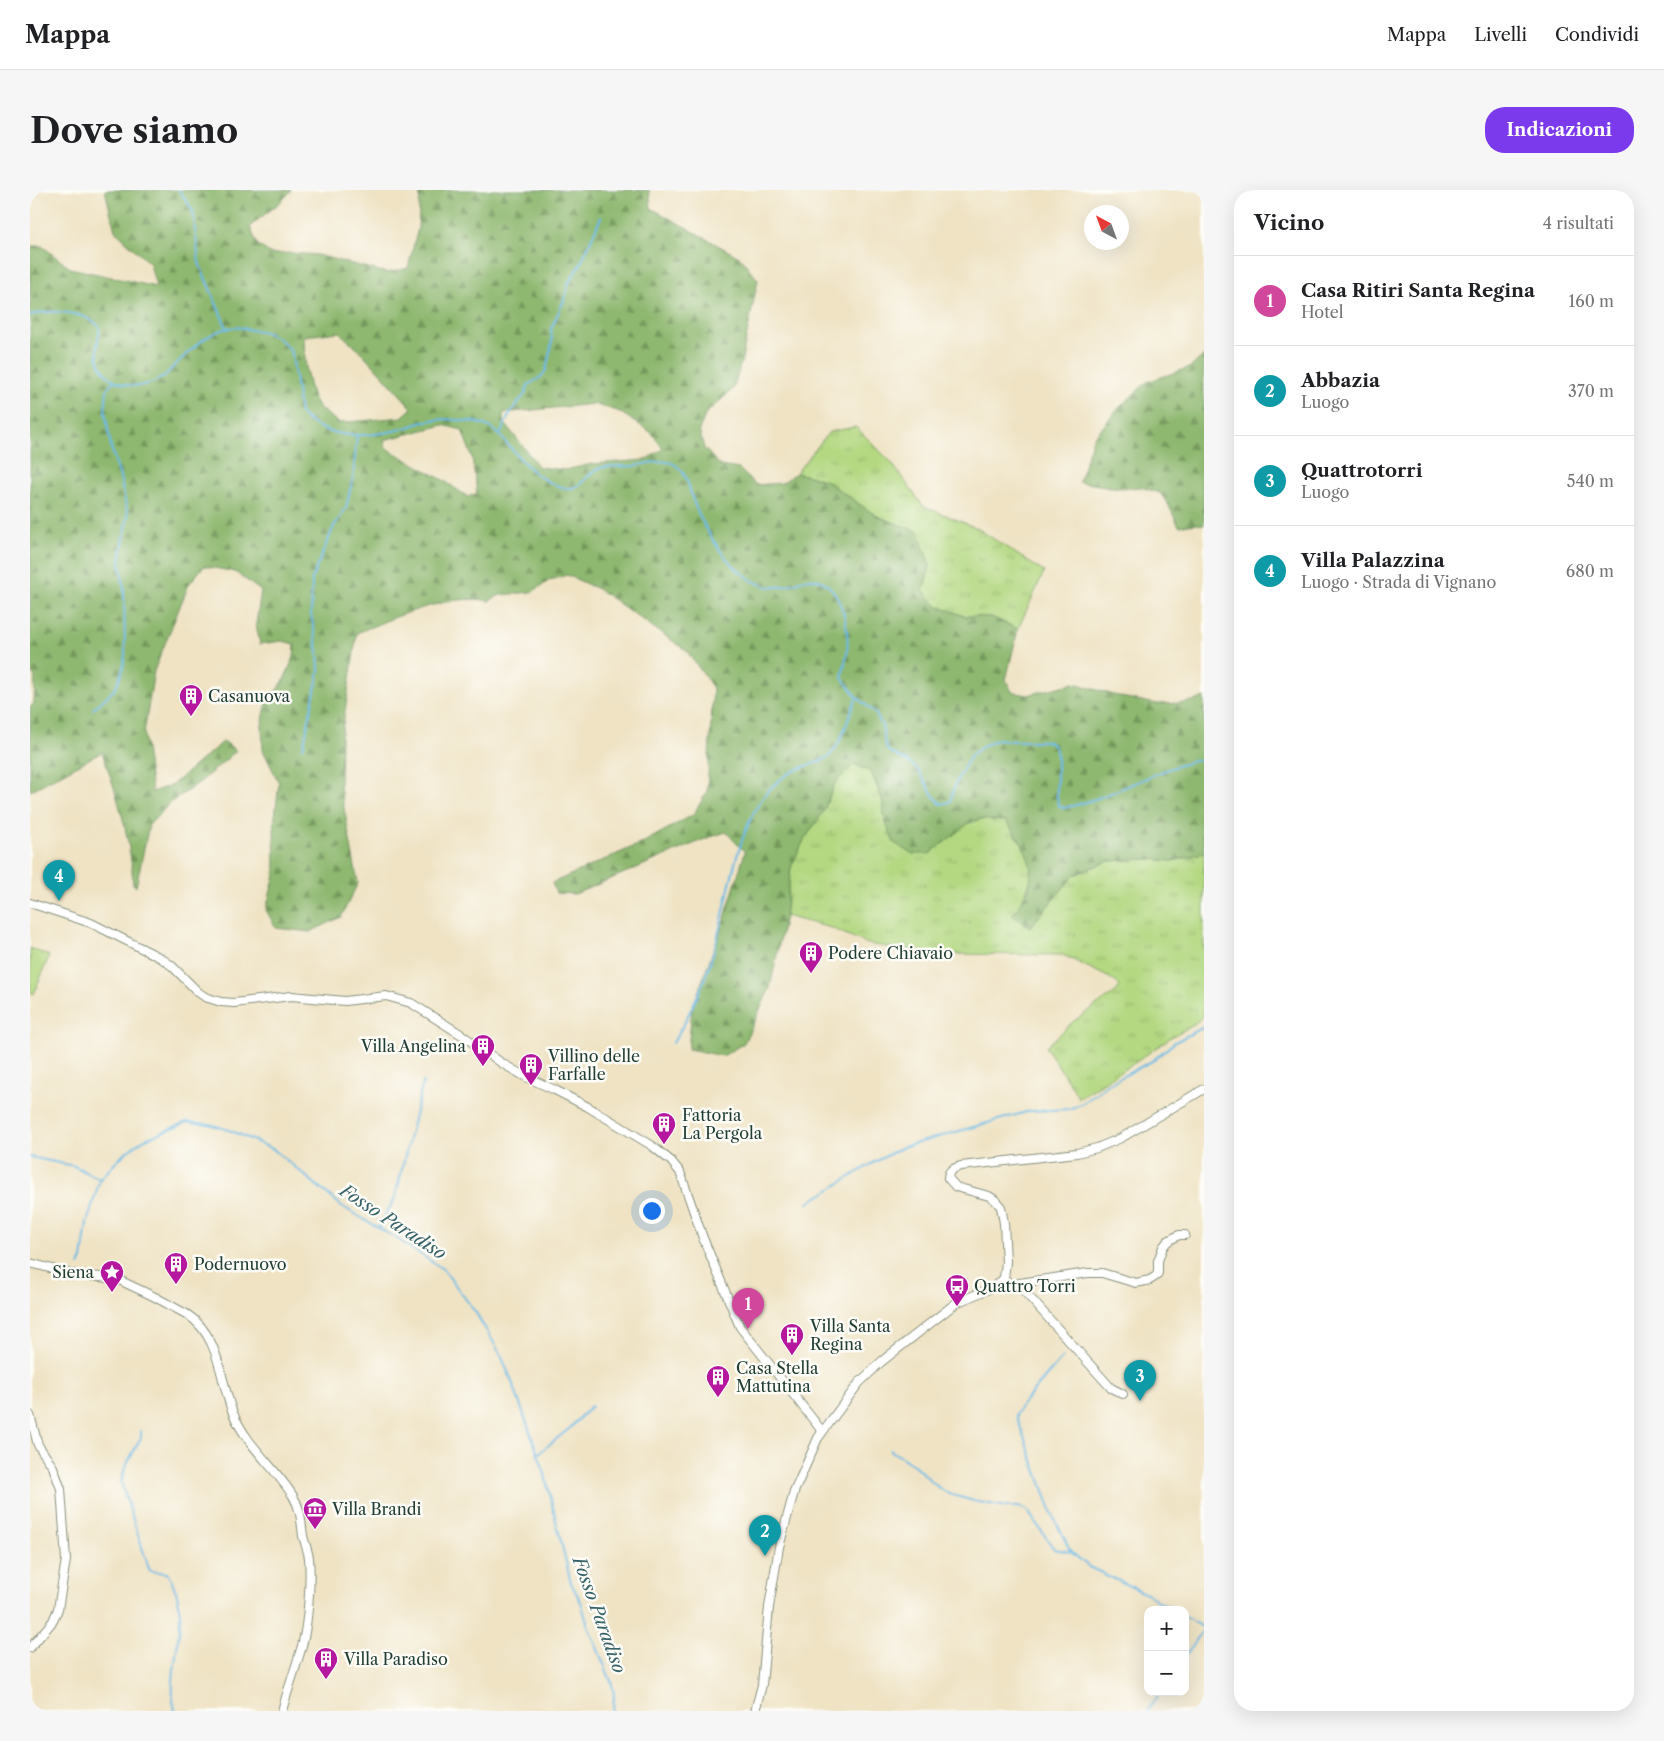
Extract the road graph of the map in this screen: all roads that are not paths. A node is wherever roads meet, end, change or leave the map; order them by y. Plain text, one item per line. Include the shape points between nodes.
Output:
1 (30, 903) edge
2 (1204, 1089) edge
3 (1185, 1235) dead end
4 (30, 1262) edge
5 (1003, 1280) junction
6 (1013, 1284) junction
7 (1122, 1394) dead end
8 (30, 1415) edge
9 (822, 1431) junction
10 (30, 1648) edge
11 (282, 1711) edge
12 (755, 1711) edge

1 - 9 street via 91,924 161,958 198,992 221,1002 234,1004 291,996 345,1001 386,996 410,1002 503,1064 620,1125 663,1154 680,1172 740,1327
2 - 5 street via 1102,1146 1077,1153 951,1170 948,1178 955,1186 989,1196 1001,1207 1006,1262
3 - 6 street via 1178,1235 1163,1247 1158,1273 1150,1280 1136,1283 1102,1273 1088,1273
4 - 11 street via 67,1274 123,1281 188,1315 207,1334 239,1426 291,1493 301,1514 309,1563 307,1612 303,1641
5 - 6 street
5 - 9 street via 956,1303 885,1359 859,1383
6 - 7 street via 1024,1291 1111,1388
8 - 10 street via 38,1445 53,1467 61,1489 66,1560 60,1602 53,1621
9 - 12 street via 794,1492 779,1547 769,1607 763,1680

